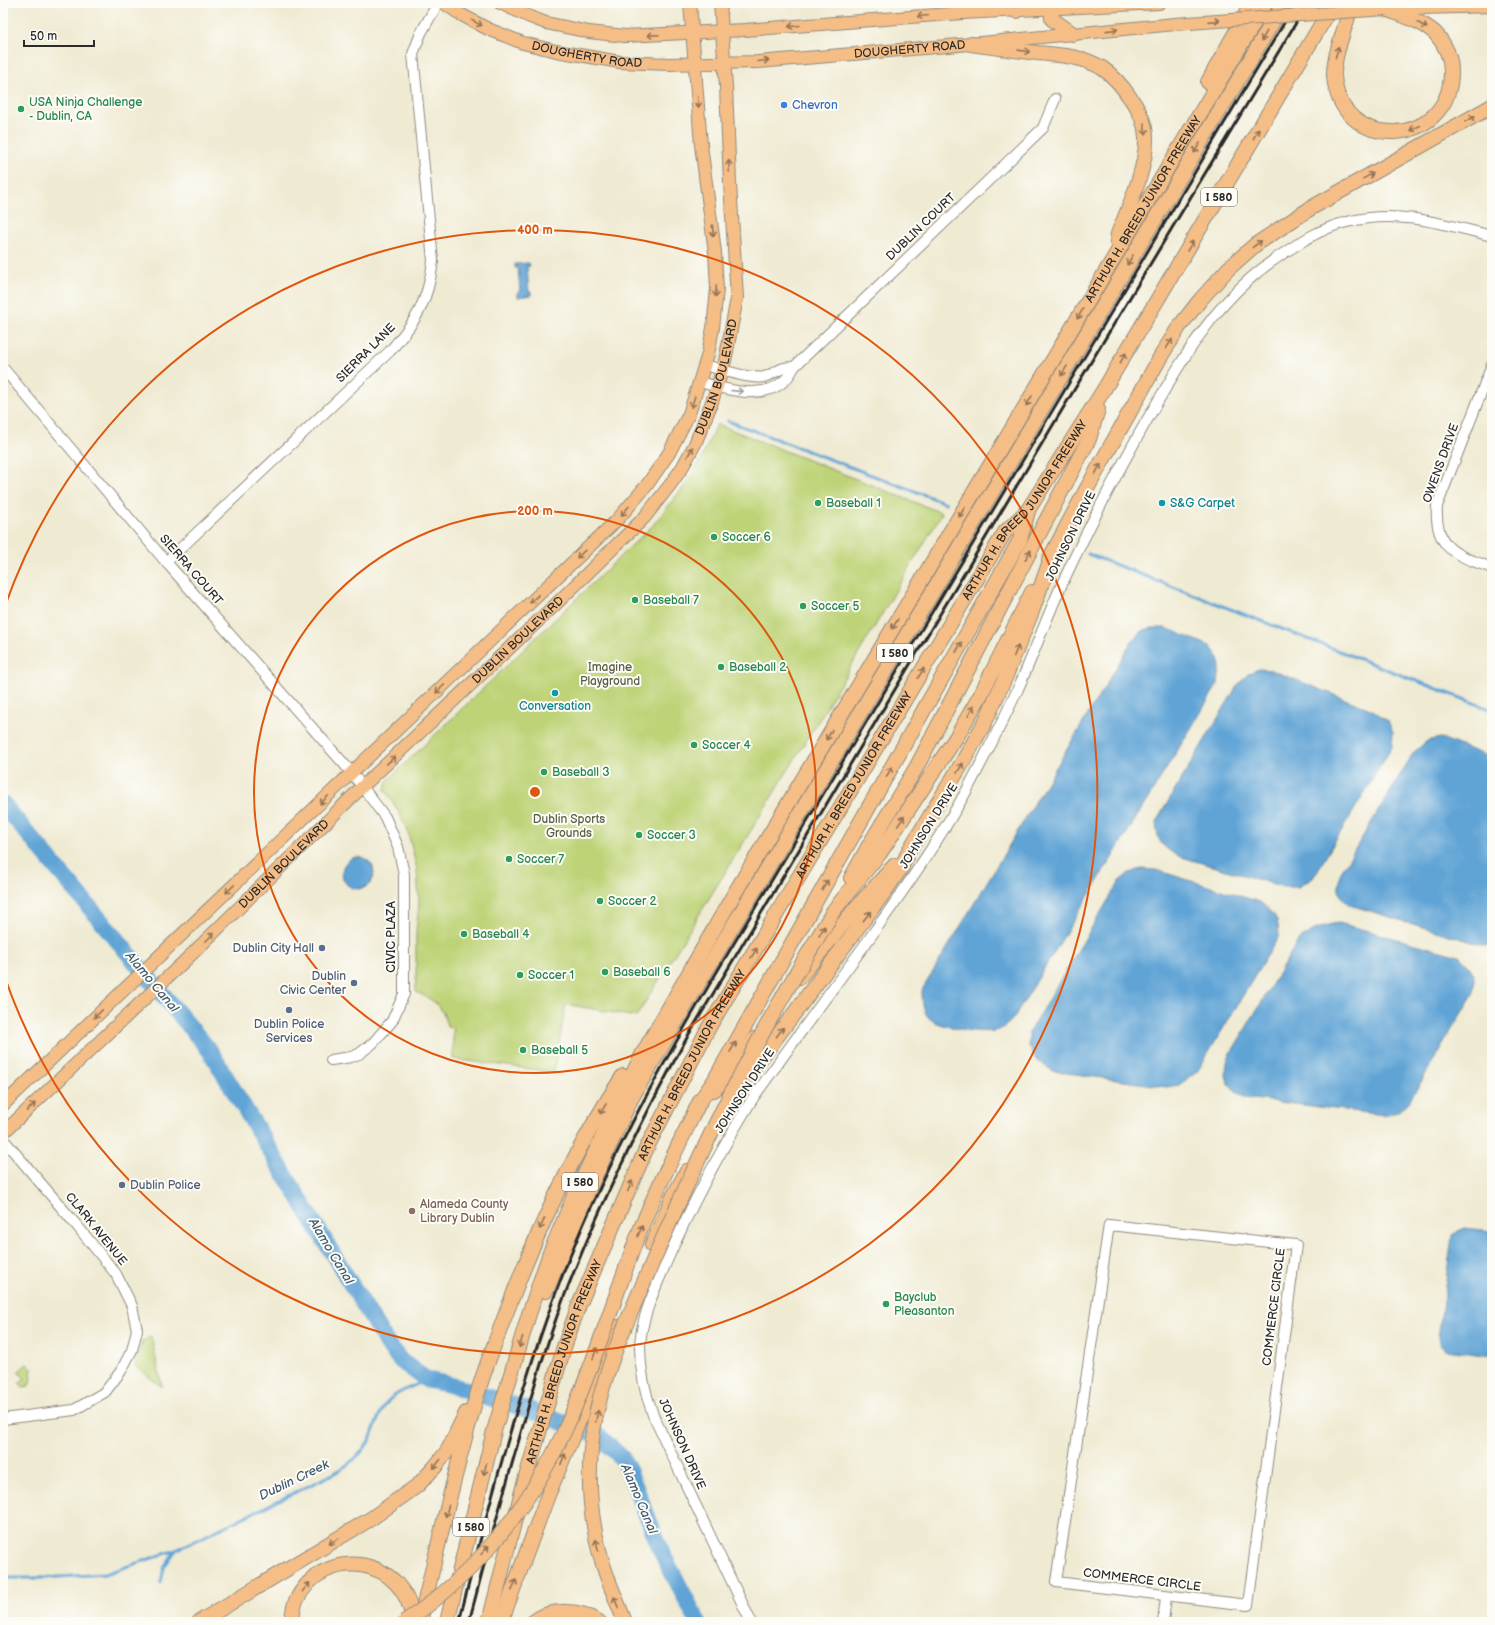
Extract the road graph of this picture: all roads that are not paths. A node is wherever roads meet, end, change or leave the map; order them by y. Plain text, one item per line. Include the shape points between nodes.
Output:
1 (438, 3) edge
2 (444, 3) edge
3 (500, 3) edge
4 (690, 3) edge
5 (720, 3) edge
6 (1159, 3) edge
7 (1252, 3) edge
8 (1266, 3) edge
9 (1284, 3) edge
10 (1334, 3) edge
11 (1352, 3) edge
12 (1051, 6) edge
13 (1492, 6) edge
14 (1022, 7) edge
15 (1386, 9) junction
16 (722, 32) junction
17 (692, 33) junction
18 (1073, 34) junction
19 (971, 44) junction
20 (724, 62) junction
21 (695, 63) junction
22 (1055, 99) dead end
23 (1492, 106) edge
24 (1147, 202) junction
25 (1492, 236) edge
26 (1114, 256) junction
27 (705, 365) junction
28 (1492, 365) edge
29 (794, 367) junction
30 (3, 368) edge
31 (723, 370) junction
32 (700, 382) junction
33 (717, 387) junction
34 (1103, 391) junction
35 (1028, 510) junction
36 (601, 535) junction
37 (1053, 553) junction
38 (166, 562) junction
39 (1492, 568) edge
40 (564, 596) junction
41 (352, 773) junction
42 (362, 787) junction
43 (910, 849) junction
44 (874, 850) junction
45 (642, 1055) junction
46 (331, 1060) dead end
47 (716, 1084) junction
48 (3, 1105) edge
49 (3, 1133) edge
50 (3, 1139) edge
51 (529, 1314) junction
52 (3, 1419) edge
53 (462, 1432) junction
54 (1166, 1597) junction
55 (199, 1622) edge
56 (291, 1622) edge
57 (404, 1622) edge
58 (413, 1622) edge
59 (420, 1622) edge
60 (447, 1622) edge
61 (489, 1622) edge
62 (501, 1622) edge
63 (533, 1622) edge
64 (599, 1622) edge
65 (625, 1622) edge
66 (751, 1622) edge
67 (1163, 1622) edge

1 - 38 street, SIERRA LANE via 421,33 413,54 433,261 430,282 422,306 409,328 390,351
2 -> 21 main road, DOUGHERTY ROAD via 502,36 550,50 620,62
17 -> 3 main road, DOUGHERTY ROAD via 625,36 589,32 546,23
4 - 17 main road, DUBLIN BOULEVARD
5 - 16 main road, DUBLIN BOULEVARD
6 - 12 main road, DOUGHERTY ROAD
7 - 24 highway via 1160,166
8 - 24 highway, ARTHUR H. BREED JUNIOR FREEWAY / I 580
9 -> 51 highway, I 580 via 631,1099 584,1200 547,1289
34 -> 10 highway, ARTHUR H. BREED JUNIOR FREEWAY / I 580
15 -> 11 highway via 1422,24 1435,33 1446,47 1451,63 1451,84 1444,103 1431,119 1412,130 1390,133 1372,129 1357,121 1344,107 1336,91 1335,59
12 - 14 main road, DOUGHERTY ROAD
12 - 18 highway via 1052,18
13 - 15 main road, DOUGHERTY ROAD
14 -> 16 main road, DOUGHERTY ROAD
18 -> 15 main road, DOUGHERTY ROAD, bridge
16 - 17 main road, DOUGHERTY ROAD
16 - 20 main road, DUBLIN BOULEVARD
17 - 21 main road, DUBLIN BOULEVARD
18 - 19 main road, DOUGHERTY ROAD
20 -> 19 main road, DOUGHERTY ROAD via 758,62
19 -> 26 highway via 1086,61 1114,78 1136,105 1144,122 1144,157 1118,234
20 - 21 main road, DOUGHERTY ROAD
31 -> 20 main road, DUBLIN BOULEVARD via 737,298
21 -> 27 main road, DUBLIN BOULEVARD via 701,145 717,287 713,328
22 - 29 street, DUBLIN COURT via 1043,128
37 -> 23 highway via 1179,327 1201,298 1228,270 1255,245 1283,225
24 - 26 highway, ARTHUR H. BREED JUNIOR FREEWAY / I 580
25 - 66 street, JOHNSON DRIVE via 1426,220 1392,216 1346,222 1302,240 1260,270 1222,307 1183,357 1082,541 1017,692 965,794 902,893 753,1098 705,1180 684,1221 649,1304 640,1346 641,1370 645,1394 653,1415
26 -> 45 highway, ARTHUR H. BREED JUNIOR FREEWAY / I 580 via 737,889
27 - 31 street
27 - 32 main road, DUBLIN BOULEVARD
28 - 39 street, OWENS DRIVE via 1437,506 1436,521 1440,536 1449,548
29 - 31 street via 785,366 764,377
33 -> 29 street, DUBLIN COURT via 732,391 757,392 778,386 790,376
30 - 38 street, SIERRA COURT
31 - 33 main road, DUBLIN BOULEVARD
32 - 33 street, DUBLIN COURT
32 -> 36 main road, DUBLIN BOULEVARD via 689,414 669,453 645,487
40 -> 33 main road, DUBLIN BOULEVARD via 644,518 670,486 695,444
34 - 35 highway, ARTHUR H. BREED JUNIOR FREEWAY / I 580
44 -> 34 highway via 1089,439
47 -> 35 highway via 1020,540
61 -> 35 highway, ARTHUR H. BREED JUNIOR FREEWAY / I 580 via 554,1378 579,1305 647,1147 709,1027 1005,532
36 - 40 main road via 603,547 562,586
36 -> 41 main road, DUBLIN BOULEVARD
43 -> 37 highway via 985,722 1022,636
44 -> 37 highway via 957,736
38 - 41 street, SIERRA COURT
42 -> 40 main road, DUBLIN BOULEVARD
41 - 42 street, SIERRA COURT
41 -> 48 main road, DUBLIN BOULEVARD
42 - 46 street, CIVIC PLAZA via 385,817 398,847 404,874 404,994 392,1021 374,1043 359,1054
49 -> 42 main road, DUBLIN BOULEVARD via 178,968
43 - 47 highway via 820,951
62 -> 43 highway via 592,1386 674,1195 714,1124 885,891
65 -> 44 highway, bridge via 600,1560 592,1514 591,1448 602,1392 613,1358 660,1244 709,1138 752,1053 834,910
45 - 51 highway, ARTHUR H. BREED JUNIOR FREEWAY / I 580 via 574,1196 550,1253
45 -> 53 highway via 632,1064 610,1096 554,1199 522,1272
57 -> 47 highway, bridge via 429,1604 467,1570 506,1526 540,1478 573,1412 638,1236 700,1101
50 - 52 street, CLARK AVENUE via 116,1274 132,1306 136,1330 132,1350 106,1392 74,1410
51 -> 60 highway, ARTHUR H. BREED JUNIOR FREEWAY / I 580 via 494,1431
53 -> 55 highway via 435,1467 417,1486 397,1501
53 -> 59 highway
54 - 54 street, COMMERCE CIRCLE via 1248,1605 1296,1245 1109,1225 1056,1582
54 - 67 street
56 -> 58 highway via 296,1602 306,1586 320,1573 351,1564 367,1566 395,1581 407,1596
63 - 64 highway via 552,1613 569,1612

